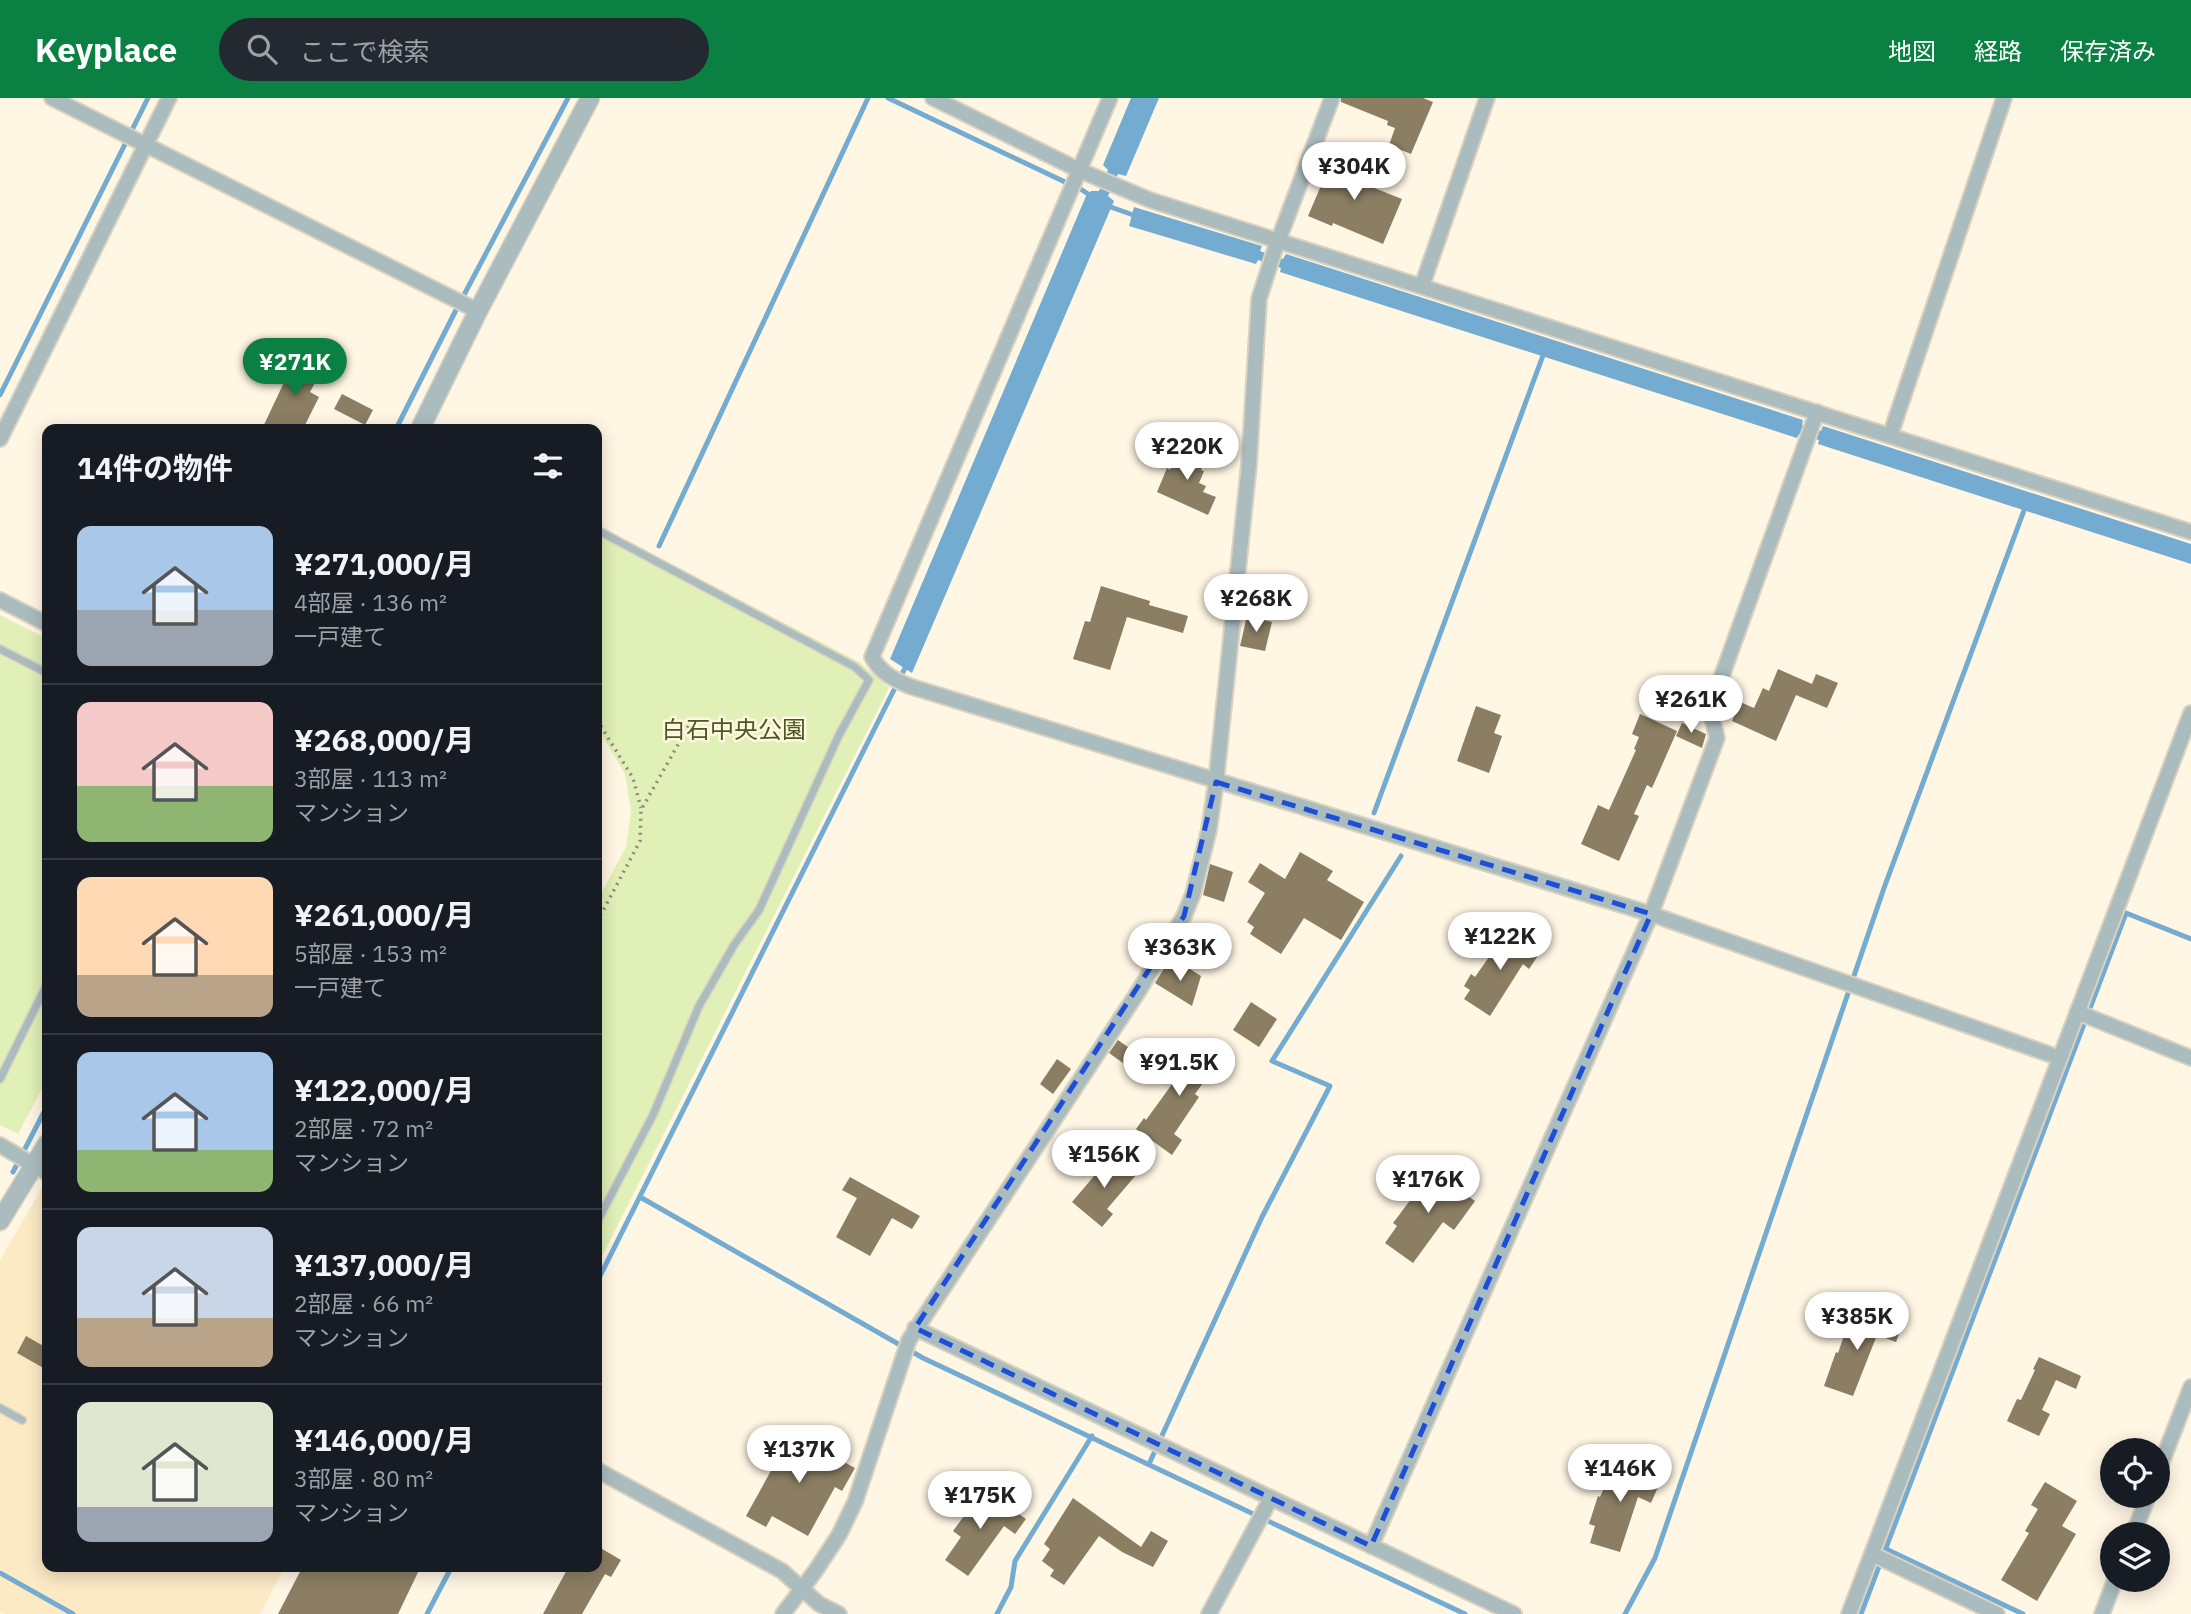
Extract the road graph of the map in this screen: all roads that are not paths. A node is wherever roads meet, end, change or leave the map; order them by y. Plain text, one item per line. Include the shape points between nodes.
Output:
1 (52, 98) edge
2 (169, 98) edge
3 (590, 98) edge
4 (933, 98) edge
5 (1110, 98) edge
6 (1332, 98) edge
7 (1487, 98) edge
8 (2004, 98) edge
9 (134, 139) junction
10 (1079, 170) junction
11 (1274, 253) junction
12 (1422, 286) junction
13 (465, 304) junction
14 (422, 424) edge
15 (1812, 425) junction
16 (1889, 436) junction
17 (0, 439) edge
18 (602, 533) edge
19 (2191, 533) edge
20 (0, 600) edge
21 (42, 621) edge
22 (0, 649) edge
23 (42, 670) edge
24 (2191, 713) edge
25 (1216, 782) junction
26 (1651, 914) junction
27 (42, 995) edge
28 (2085, 1016) junction
29 (2060, 1058) junction
30 (2191, 1058) edge
31 (0, 1079) edge
32 (0, 1145) edge
33 (37, 1166) edge
34 (602, 1212) edge
35 (0, 1222) edge
36 (909, 1340) junction
37 (2191, 1387) edge
38 (0, 1408) edge
39 (22, 1420) dead end
40 (2170, 1441) edge
41 (602, 1472) edge
42 (1268, 1505) junction
43 (1370, 1546) junction
44 (1879, 1557) junction
45 (802, 1589) junction
46 (2110, 1592) edge
47 (1497, 1610) edge
48 (783, 1614) edge
49 (839, 1614) edge
50 (1209, 1614) edge
51 (1514, 1614) edge
52 (1849, 1614) edge
53 (1997, 1614) edge
54 (2102, 1614) edge

1 - 9 street
2 - 9 street
3 - 13 street
4 - 10 street
5 - 10 street
6 - 11 street
7 - 12 street
8 - 16 street
9 - 13 street
9 - 17 street
10 - 11 street
10 - 25 street via 872,657 878,668 909,686
11 - 12 street
11 - 25 street via 1259,299 1249,464
12 - 15 street
13 - 14 street
15 - 16 street
15 - 26 street via 1710,709 1717,738
16 - 19 street
18 - 34 lane via 855,667 869,680 759,910 699,1006 653,1115
20 - 21 street
22 - 23 lane
24 - 28 street
25 - 26 street
25 - 36 street via 1209,831 1184,916
26 - 29 street
26 - 43 street
27 - 31 lane
28 - 29 street
28 - 30 street
29 - 44 street
32 - 33 street
33 - 35 street
36 - 42 street via 1159,1444
36 - 45 street via 855,1502 839,1535
37 - 40 street
38 - 39 lane
41 - 45 street via 782,1571
42 - 43 street
42 - 50 street
43 - 47 street
44 - 52 street
44 - 53 street
45 - 48 street
45 - 49 street
46 - 54 street
47 - 51 street

